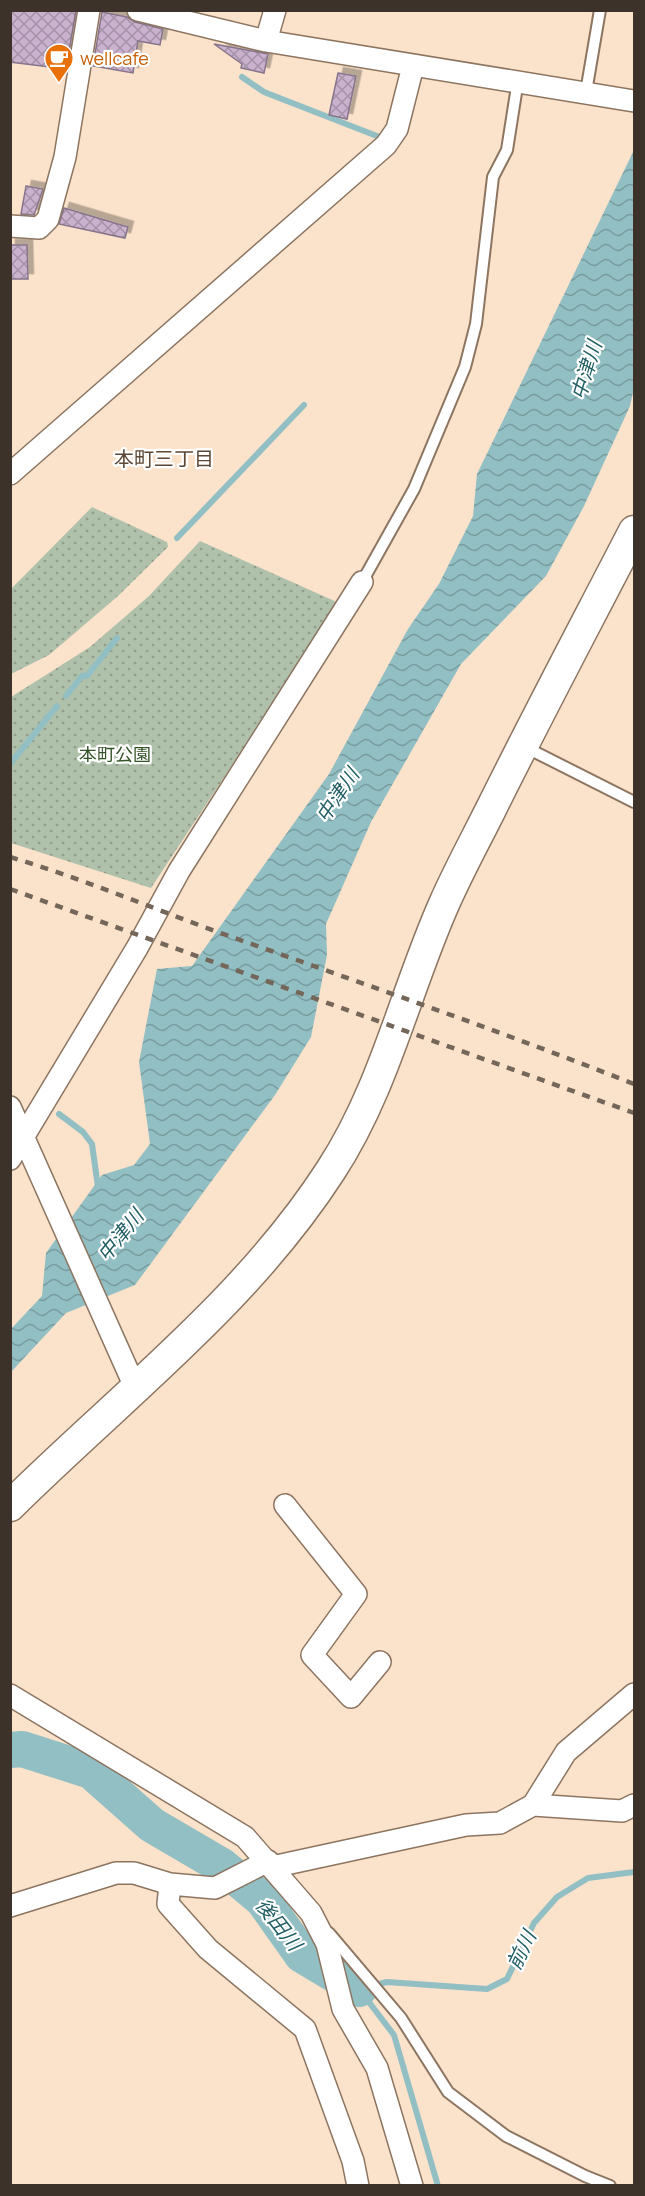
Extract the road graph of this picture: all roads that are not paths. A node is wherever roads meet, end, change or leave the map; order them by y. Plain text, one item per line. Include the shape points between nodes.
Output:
1 (89, 10) edge
2 (138, 10) edge
3 (275, 10) edge
4 (600, 10) edge
5 (266, 40) junction
6 (413, 66) junction
7 (518, 80) junction
8 (586, 92) junction
9 (634, 101) edge
10 (10, 226) edge
11 (10, 474) edge
12 (634, 531) edge
13 (362, 582) joint
14 (522, 746) junction
15 (634, 802) edge
16 (10, 1107) edge
17 (24, 1136) junction
18 (10, 1159) edge
19 (129, 1375) junction
20 (285, 1505) dead end
21 (10, 1506) edge
22 (380, 1662) dead end
23 (634, 1694) edge
24 (10, 1695) edge
25 (533, 1805) junction
26 (634, 1805) edge
27 (266, 1865) junction
28 (170, 1884) junction
29 (10, 1906) edge
30 (311, 1913) junction
31 (358, 2186) edge
32 (412, 2186) edge
33 (610, 2186) edge

1 - 10 street via 65,157 48,219 39,228
2 - 5 street
3 - 5 street
4 - 8 lane
5 - 6 street
6 - 7 street
6 - 11 street via 397,129 386,145
7 - 8 street
7 - 13 lane via 507,150 493,177 476,324 465,367 414,489
8 - 9 street
12 - 14 street
13 - 17 street via 179,871
14 - 15 lane
14 - 19 street via 445,902 380,1075 335,1165 255,1271 201,1328
16 - 17 street
17 - 18 street
17 - 19 street
19 - 21 street
20 - 22 street via 357,1594 312,1655 351,1697
23 - 25 street via 566,1752
24 - 27 street via 245,1837
25 - 26 street via 622,1811
25 - 27 street via 500,1823 466,1825
27 - 28 street via 215,1888
27 - 30 street
28 - 29 street via 134,1873 116,1873
28 - 31 street via 168,1904 208,1949 305,2029 353,2161
30 - 32 street via 327,1944 343,2009 377,2068
30 - 33 lane via 390,2003 448,2092 506,2136

